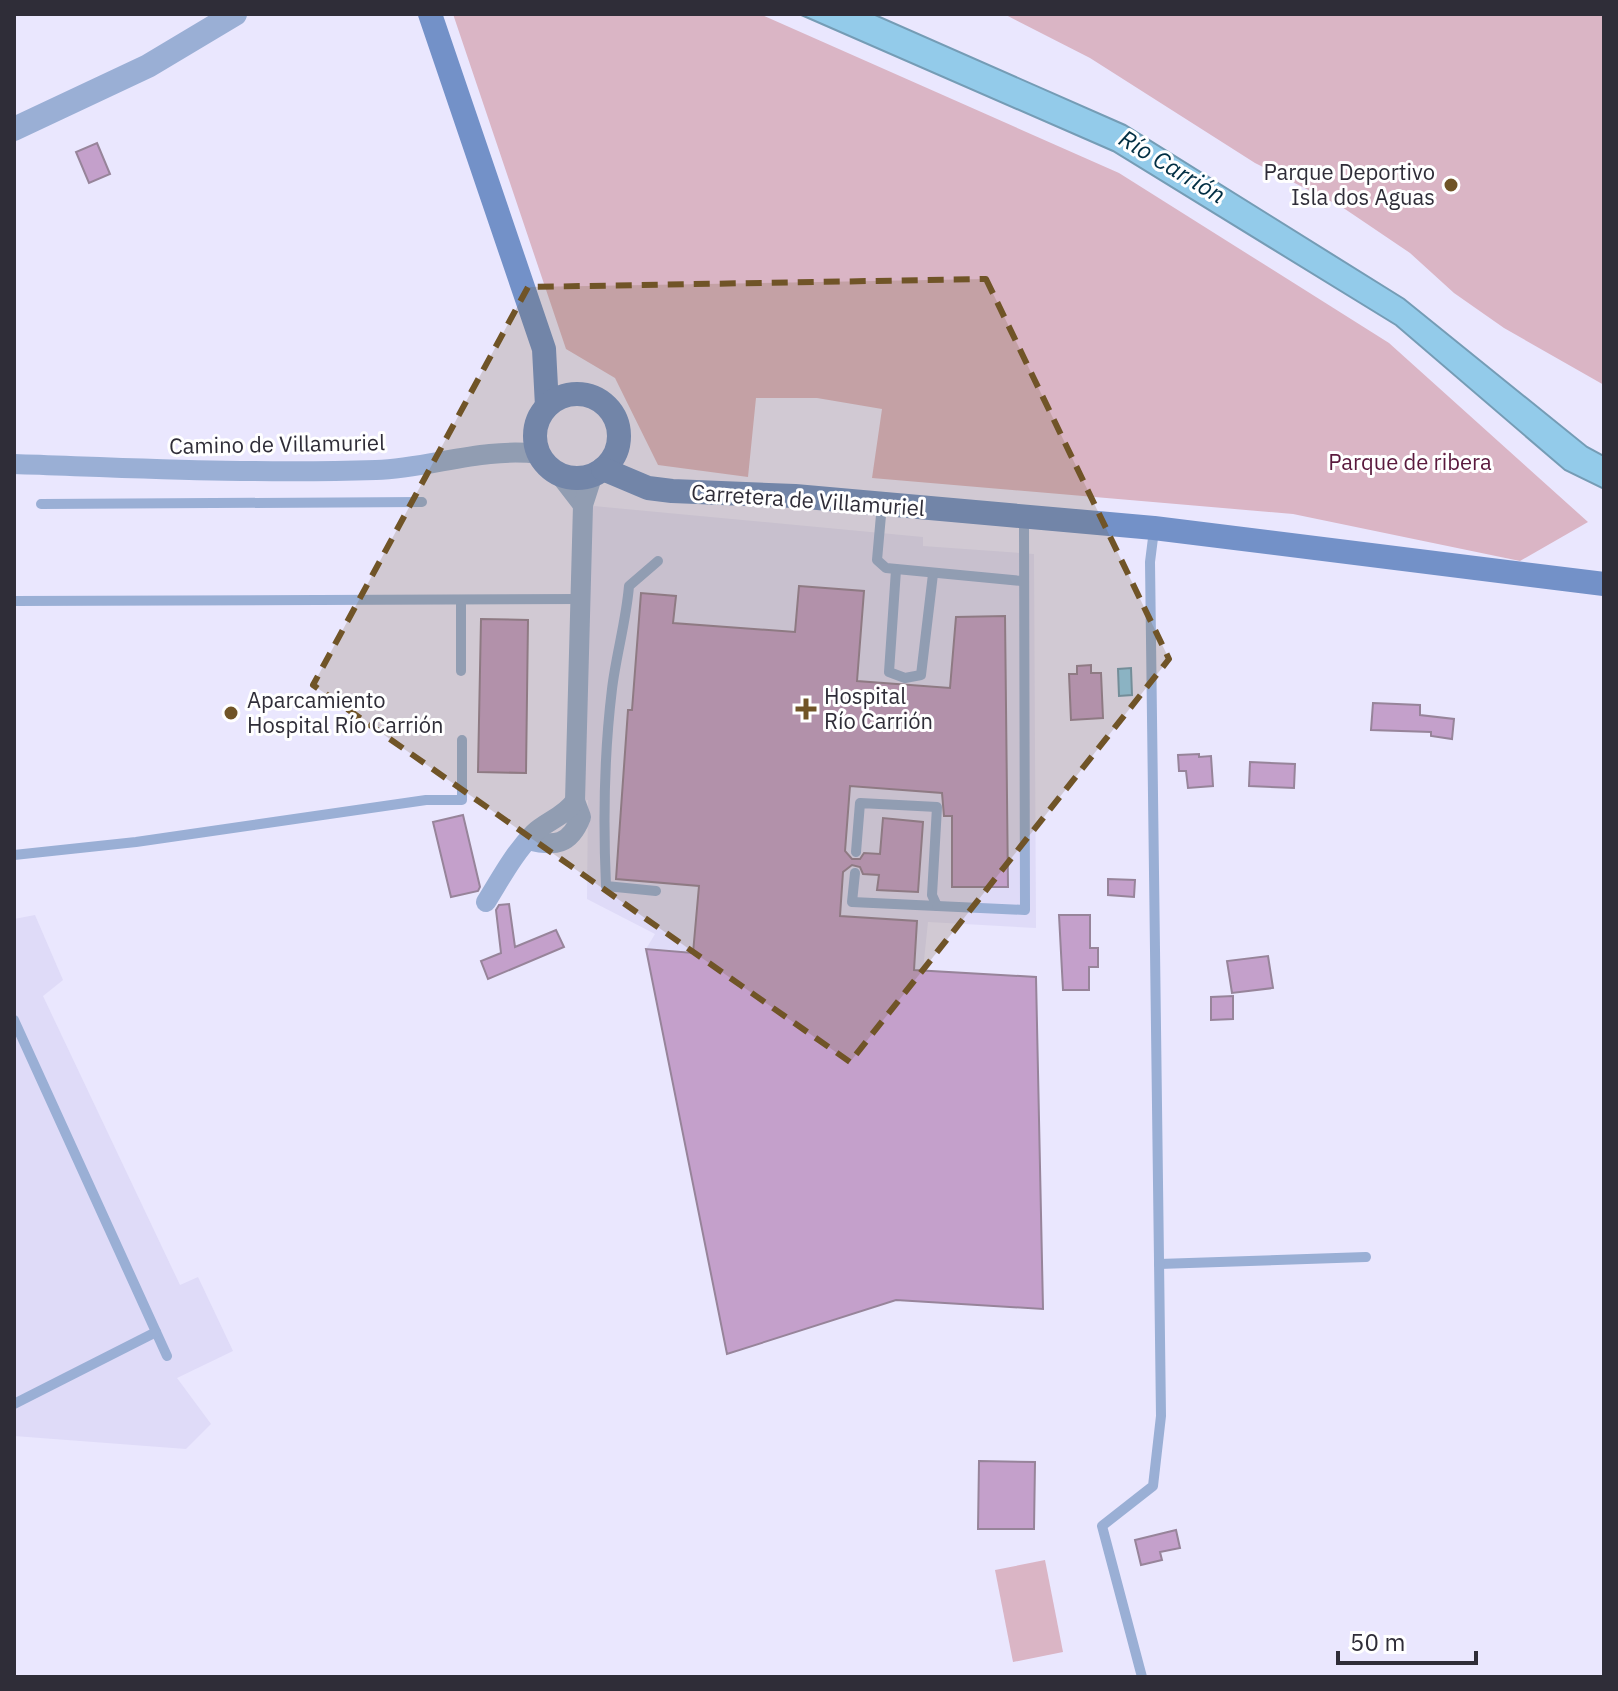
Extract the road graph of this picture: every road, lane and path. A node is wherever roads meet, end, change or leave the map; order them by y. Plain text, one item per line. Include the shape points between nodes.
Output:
1 (235, 14) edge
2 (430, 14) edge
3 (14, 129) edge
4 (544, 349) junction
5 (577, 394) junction
6 (547, 406) junction
7 (617, 446) junction
8 (539, 454) junction
9 (14, 464) edge
10 (598, 472) junction
11 (559, 474) junction
12 (648, 488) junction
13 (422, 502) dead end
14 (41, 504) dead end
15 (882, 504) junction
16 (583, 505) junction
17 (1024, 517) junction
18 (1154, 528) junction
19 (658, 561) dead end
20 (896, 570) junction
21 (933, 574) junction
22 (1022, 581) junction
23 (1604, 584) edge
24 (581, 599) junction
25 (461, 600) junction
26 (14, 601) edge
27 (461, 671) dead end
28 (462, 740) dead end
29 (856, 852) dead end
30 (14, 855) edge
31 (855, 873) dead end
32 (656, 891) dead end
33 (486, 902) dead end
34 (937, 906) junction
35 (14, 1020) edge
36 (1366, 1257) dead end
37 (1159, 1264) junction
38 (156, 1332) junction
39 (167, 1356) dead end
40 (14, 1404) edge
41 (1142, 1677) edge

1 - 3 street via 148,66
2 - 4 main road
4 - 5 main road
4 - 6 main road
5 - 6 main road
5 - 7 main road via 601,401 610,410 619,434
6 - 8 main road via 536,429
7 - 10 main road
7 - 12 main road
8 - 9 street, Camino de Villamuriel via 500,451 380,470 233,473
8 - 11 main road
10 - 11 main road
10 - 12 main road, Carretera de Villamuriel
10 - 16 street
11 - 16 street
12 - 15 main road, Carretera de Villamuriel
13 - 14 lane
15 - 17 main road, Carretera de Villamuriel
15 - 20 lane via 877,560
16 - 24 street
17 - 18 main road, Carretera de Villamuriel
17 - 22 lane
18 - 23 main road, Carretera de Villamuriel
18 - 37 lane via 1150,562
19 - 32 lane via 629,586 612,687 603,807 606,886
20 - 21 lane
20 - 21 lane via 889,672 905,678 921,675
21 - 22 lane
22 - 34 lane via 1025,910
24 - 25 lane
24 - 33 street via 575,801 528,840
25 - 26 lane
25 - 27 lane
28 - 30 lane via 462,800 426,800
29 - 34 lane via 860,803 937,807 932,895
31 - 34 lane via 852,902
35 - 38 lane
36 - 37 lane
37 - 41 lane via 1161,1416 1153,1486 1102,1526
38 - 39 lane
38 - 40 lane

